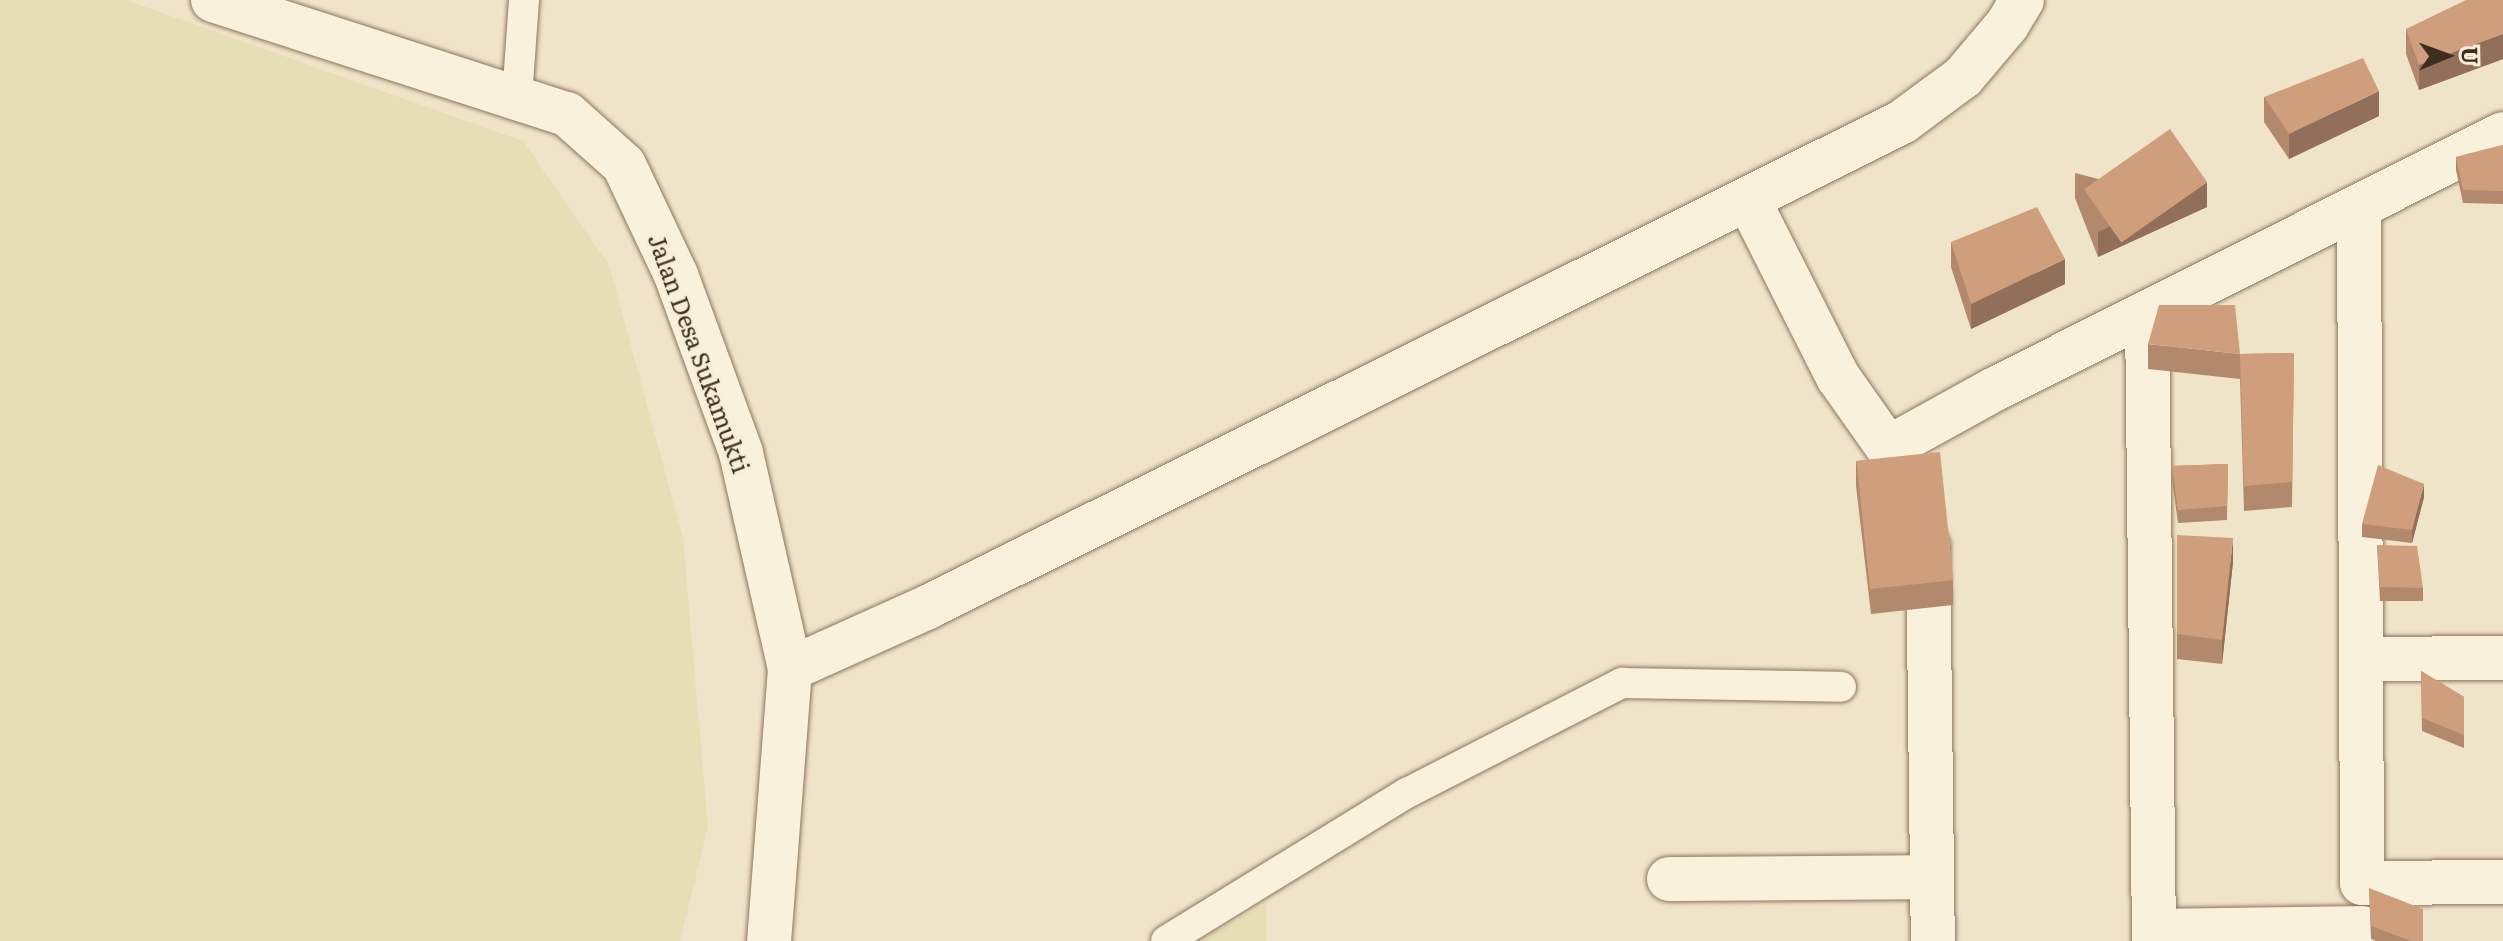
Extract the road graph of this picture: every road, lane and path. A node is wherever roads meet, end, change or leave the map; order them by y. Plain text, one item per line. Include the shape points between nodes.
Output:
1 (213, 0) edge
2 (524, 0) edge
3 (2022, 0) edge
4 (517, 98) junction
5 (2503, 134) edge
6 (1749, 201) junction
7 (2359, 209) junction
8 (2147, 313) junction
9 (1928, 513) edge
10 (2503, 658) edge
11 (2362, 659) junction
12 (790, 669) junction
13 (1841, 687) dead end
14 (1932, 877) junction
15 (1669, 879) dead end
16 (2503, 882) edge
17 (2362, 883) junction
18 (2363, 935) edge
19 (2154, 936) edge
20 (769, 941) edge
21 (1166, 941) edge
22 (1933, 941) edge

1 - 4 street, Jalan Desa Sukamukti
2 - 4 lane
3 - 6 street via 1963,77 1902,122
4 - 12 street, Jalan Desa Sukamukti via 567,114 624,165 676,275 741,453
5 - 7 street
6 - 8 street via 1838,377 1888,448 1926,448
6 - 12 street via 928,607
7 - 8 street
7 - 11 street
8 - 19 street
9 - 14 street
10 - 11 street
11 - 17 street
12 - 20 street, Jalan Desa Sukamukti
13 - 21 lane via 1622,683 1407,793
14 - 15 street
14 - 22 street
16 - 17 street
17 - 18 street
18 - 19 street

